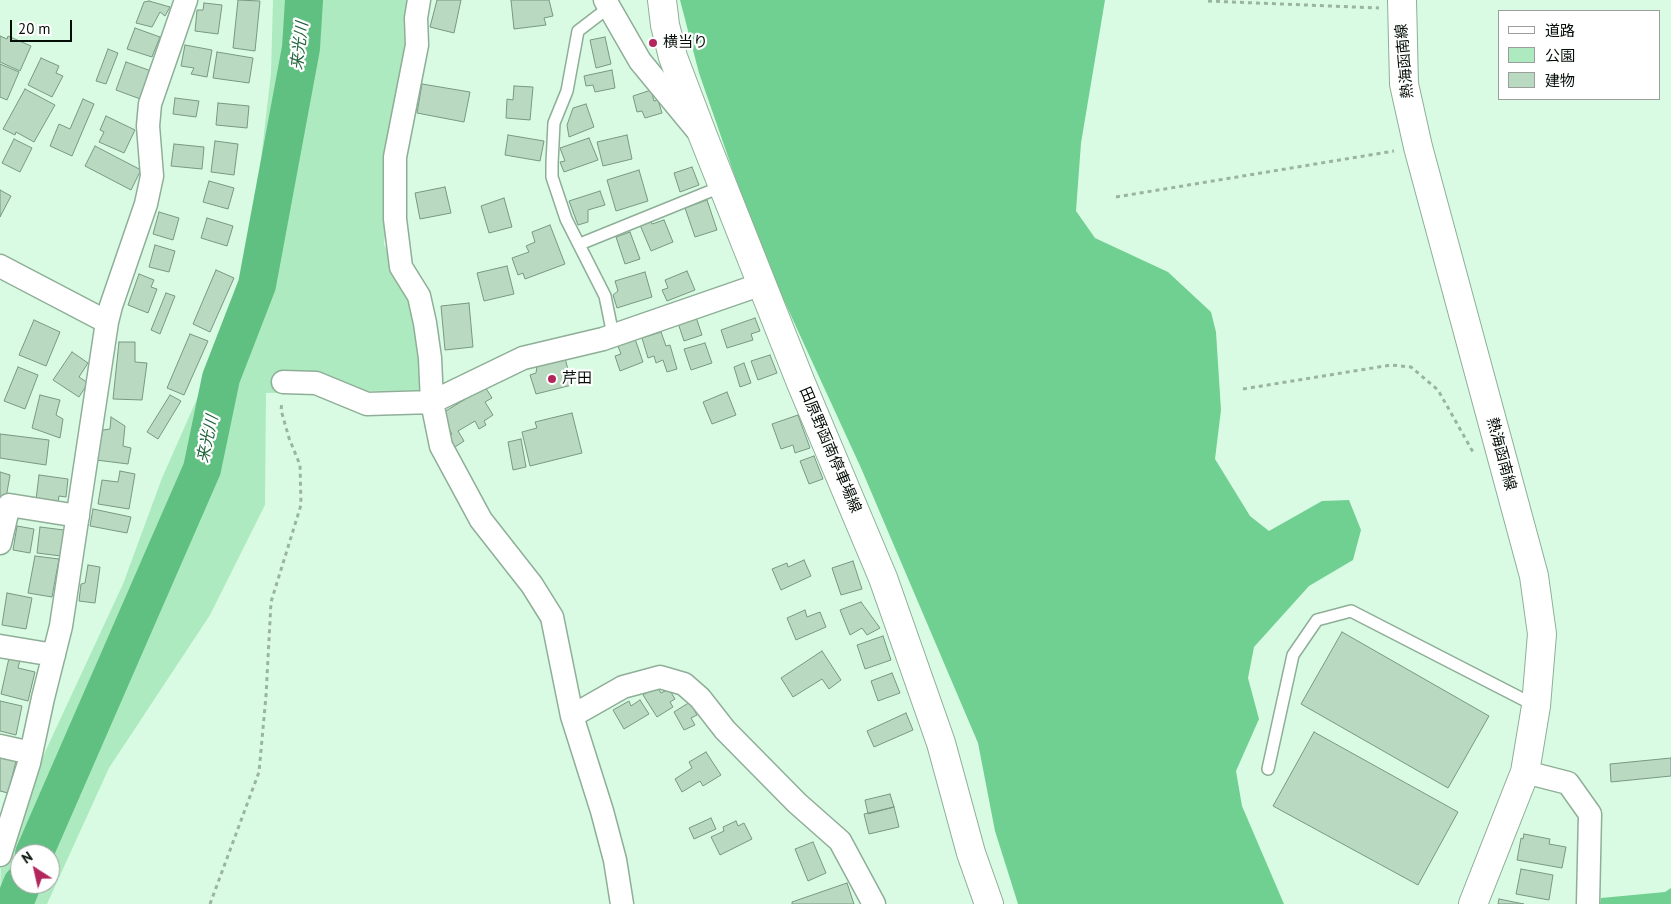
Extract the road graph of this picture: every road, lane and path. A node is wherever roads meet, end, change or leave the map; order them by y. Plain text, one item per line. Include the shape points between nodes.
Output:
1 (186, 0) edge
2 (419, 0) edge
3 (662, 0) edge
4 (1208, 1) edge
5 (606, 4) edge
6 (1402, 4) edge
7 (703, 136) junction
8 (1418, 147) junction
9 (723, 186) junction
10 (1116, 197) dead end
11 (580, 244) junction
12 (0, 266) edge
13 (762, 284) junction
14 (107, 322) junction
15 (613, 335) junction
16 (283, 382) joint
17 (1244, 389) dead end
18 (432, 402) junction
19 (1501, 453) junction
20 (78, 516) junction
21 (0, 543) edge
22 (0, 646) edge
23 (54, 655) junction
24 (1536, 706) junction
25 (572, 716) junction
26 (0, 746) edge
27 (30, 753) junction
28 (1268, 769) dead end
29 (1525, 772) junction
30 (0, 856) edge
31 (210, 904) edge
32 (622, 904) edge
33 (874, 904) edge
34 (989, 904) edge
35 (1474, 904) edge
36 (1588, 904) edge

1 - 14 street via 150,104 148,126 152,176 146,204
2 - 18 street via 417,45 395,157 395,219 401,267 421,305 430,358
3 - 7 main road, 田原野函南停車場線 via 664,25 673,57
4 - 6 path
5 - 7 street via 640,61
5 - 11 lane via 578,31 566,91 554,123 552,177 566,219
6 - 8 main road, 熱海函南線 via 1404,84
7 - 9 main road, 田原野函南停車場線
8 - 10 path
8 - 19 main road, 熱海函南線
9 - 11 lane
9 - 13 main road, 田原野函南停車場線
11 - 15 lane via 605,296
12 - 14 street
13 - 15 street
13 - 34 main road, 田原野函南停車場線 via 883,578 941,743 971,853
14 - 20 street
15 - 18 street via 522,358
16 - 18 street via 316,383 367,404
16 - 31 path via 282,410 300,466 301,505 271,602 260,772
17 - 19 path via 1391,365 1411,367 1438,390 1473,452
18 - 25 street via 441,446 453,471 481,520 532,585 552,617
19 - 24 main road, 熱海函南線 via 1534,576 1542,634
20 - 21 street via 9,505
20 - 23 street
22 - 23 street
23 - 27 street
24 - 28 lane via 1351,611 1317,620 1293,655
24 - 29 main road, 熱海函南線
25 - 32 street via 602,811
25 - 33 street via 623,688 651,679 660,677 684,684 700,698 725,730 840,841
26 - 27 street
27 - 30 street
29 - 35 main road, 熱海函南線
29 - 36 street via 1568,783 1590,814

